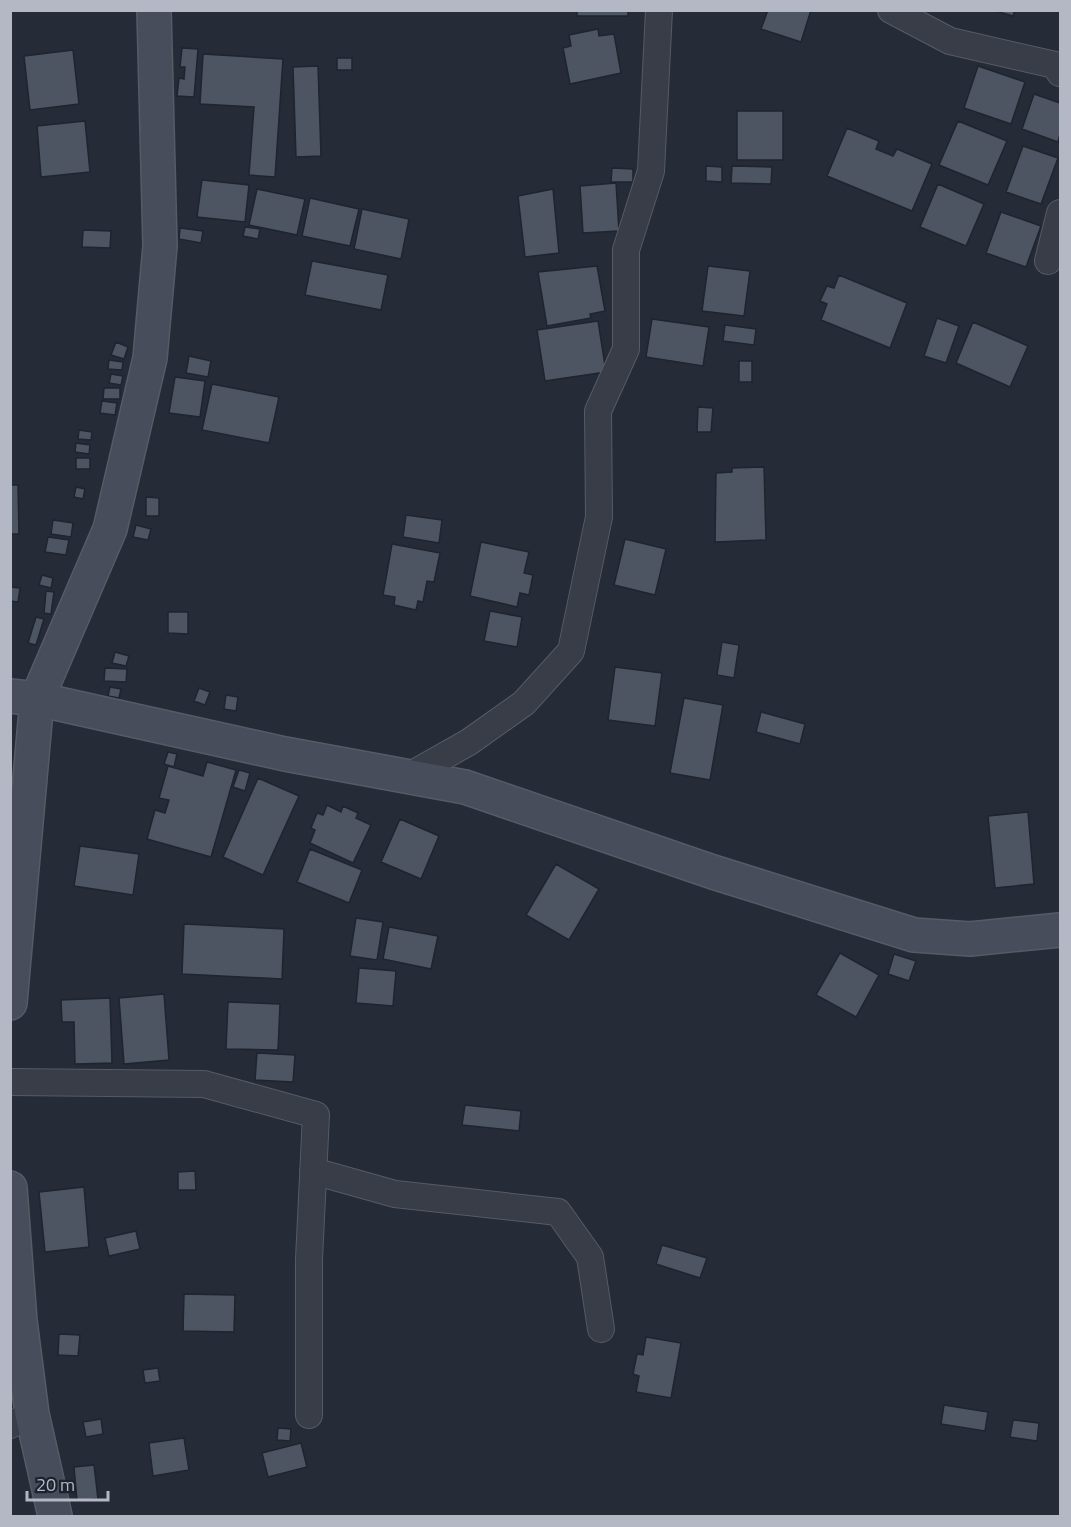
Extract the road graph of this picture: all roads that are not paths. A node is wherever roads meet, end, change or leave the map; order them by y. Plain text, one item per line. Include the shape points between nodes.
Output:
1 (154, 10) edge
2 (658, 10) edge
3 (891, 10) edge
4 (1060, 73) edge
5 (1060, 213) edge
6 (1048, 261) dead end
7 (24, 698) edge
8 (407, 777) junction
9 (1060, 930) edge
10 (10, 1003) edge
11 (10, 1082) edge
12 (314, 1171) junction
13 (10, 1188) edge
14 (601, 1329) dead end
15 (309, 1415) dead end
16 (21, 1420) edge
17 (55, 1516) edge

1 - 7 street via 160,246 150,358 110,529
2 - 8 street via 651,171 626,250 626,349 598,411 599,517 571,651 524,703 469,742
3 - 4 street via 950,41 1055,65
5 - 6 street
7 - 8 street
7 - 10 street
8 - 9 street via 465,787 713,872 914,935 970,939
11 - 12 street via 204,1084 316,1115
12 - 14 street via 395,1194 558,1212 590,1257
12 - 15 street via 309,1259
13 - 16 street via 20,1321
16 - 17 street

